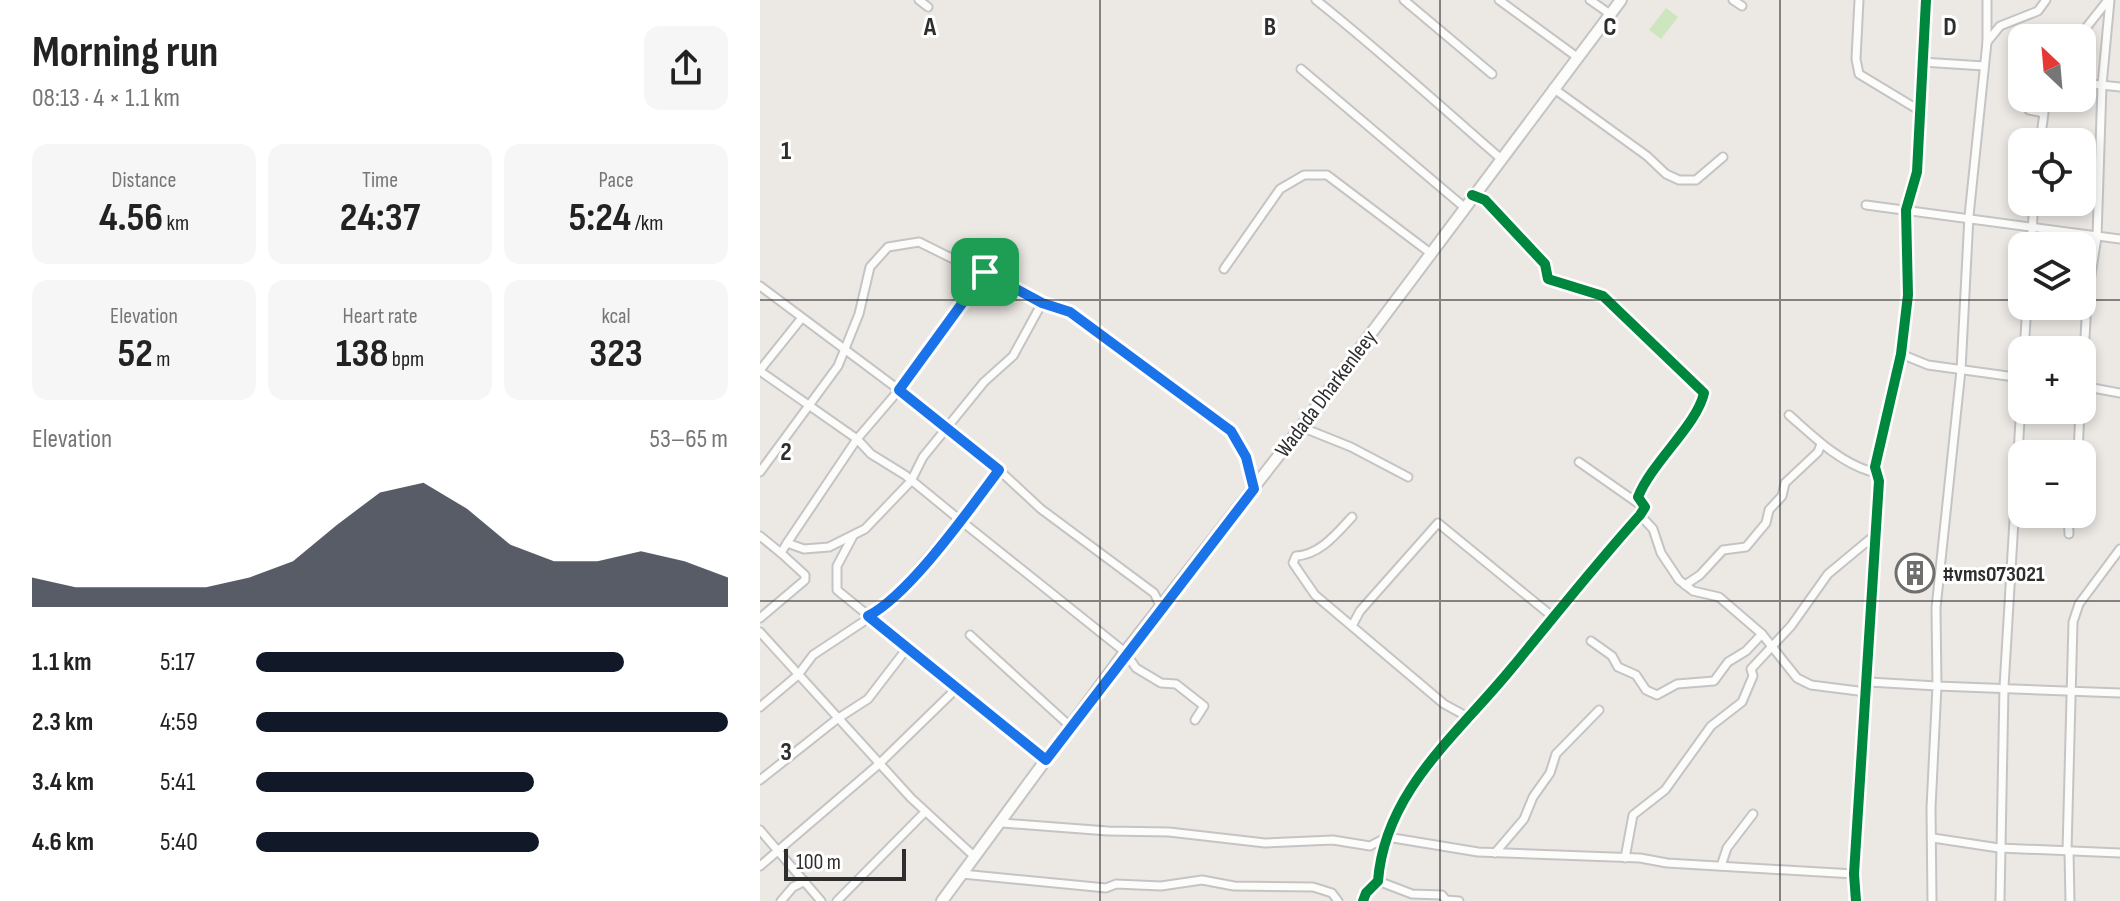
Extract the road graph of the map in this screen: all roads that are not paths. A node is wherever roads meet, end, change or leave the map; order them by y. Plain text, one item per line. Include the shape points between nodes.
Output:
1 (919, 0) edge
2 (1316, 0) edge
3 (1404, 0) edge
4 (1499, 0) edge
5 (1590, 0) edge
6 (1621, 0) edge
7 (1733, 0) edge
8 (1859, 0) edge
9 (1926, 0) edge
10 (1987, 0) edge
11 (2046, 0) edge
12 (2109, 0) edge
13 (1742, 6) dead end
14 (928, 7) dead end
15 (1610, 14) junction
16 (2089, 24) edge
17 (1987, 42) junction
18 (1577, 57) junction
19 (1922, 62) junction
20 (1984, 66) junction
21 (1301, 69) dead end
22 (1492, 74) dead end
23 (2096, 84) edge
24 (2102, 85) junction
25 (2120, 87) edge
26 (1553, 88) junction
27 (1922, 112) junction
28 (2039, 112) edge
29 (2042, 128) edge
30 (1723, 157) dead end
31 (1500, 158) junction
32 (1472, 195) junction
33 (1866, 205) dead end
34 (1464, 207) junction
35 (1906, 210) junction
36 (1969, 216) junction
37 (2033, 216) edge
38 (2033, 226) junction
39 (2032, 232) edge
40 (2097, 237) junction
41 (2120, 239) edge
42 (1429, 252) junction
43 (1224, 269) dead end
44 (985, 272) junction
45 (760, 286) edge
46 (1042, 303) junction
47 (801, 319) junction
48 (2085, 336) edge
49 (844, 350) junction
50 (1901, 354) junction
51 (1961, 370) junction
52 (760, 371) edge
53 (2008, 376) edge
54 (899, 390) junction
55 (2096, 390) edge
56 (2120, 393) edge
57 (810, 406) junction
58 (1789, 415) dead end
59 (2020, 424) edge
60 (1301, 427) junction
61 (950, 428) junction
62 (857, 439) junction
63 (1821, 444) junction
64 (1579, 462) dead end
65 (1875, 467) junction
66 (999, 470) junction
67 (760, 472) edge
68 (1408, 477) dead end
69 (911, 481) junction
70 (1254, 489) junction
71 (1642, 511) junction
72 (1352, 517) dead end
73 (960, 520) junction
74 (2069, 528) edge
75 (2069, 534) dead end
76 (1875, 535) junction
77 (853, 536) junction
78 (761, 539) edge
79 (787, 543) junction
80 (2120, 549) edge
81 (781, 553) junction
82 (1685, 585) junction
83 (1162, 609) junction
84 (868, 616) junction
85 (1553, 617) junction
86 (760, 618) edge
87 (1353, 624) junction
88 (760, 632) edge
89 (1762, 634) junction
90 (970, 635) dead end
91 (1591, 641) dead end
92 (1770, 646) junction
93 (908, 647) junction
94 (1125, 652) junction
95 (798, 675) junction
96 (1869, 682) junction
97 (1937, 686) junction
98 (2004, 687) junction
99 (957, 688) junction
100 (2070, 689) junction
101 (1866, 692) junction
102 (2120, 693) edge
103 (760, 707) edge
104 (1599, 710) dead end
105 (1466, 716) junction
106 (837, 719) junction
107 (1195, 720) dead end
108 (1071, 727) junction
109 (1046, 760) junction
110 (879, 764) junction
111 (760, 780) edge
112 (925, 812) junction
113 (1753, 814) dead end
114 (1002, 823) junction
115 (760, 830) edge
116 (1387, 837) junction
117 (1933, 838) junction
118 (778, 848) junction
119 (1999, 848) junction
120 (2068, 851) junction
121 (1495, 853) junction
122 (2120, 853) edge
123 (975, 857) junction
124 (1625, 858) junction
125 (760, 866) edge
126 (1721, 866) junction
127 (962, 874) junction
128 (1854, 874) junction
129 (805, 881) junction
130 (1378, 881) junction
131 (781, 901) edge
132 (821, 901) edge
133 (837, 901) edge
134 (942, 901) edge
135 (1338, 901) edge
136 (1363, 901) edge
137 (1459, 901) edge
138 (1856, 901) edge
139 (1932, 901) edge
140 (2000, 901) edge
141 (2070, 901) edge

1 - 14 street
2 - 31 street via 1390,58
3 - 22 street
4 - 18 street
5 - 15 street
6 - 15 main road, Wadada Dharkenleey
7 - 13 street
8 - 27 street via 1859,74
9 - 19 street
10 - 17 street
11 - 17 street via 2038,11 2000,26
12 - 16 street
12 - 24 street
15 - 18 main road, Wadada Dharkenleey
17 - 20 street
18 - 26 main road, Wadada Dharkenleey
19 - 20 street
19 - 27 street
20 - 36 street
21 - 34 street
23 - 24 street
24 - 25 street
24 - 40 street
26 - 30 street via 1679,180 1696,180
26 - 31 main road, Wadada Dharkenleey
27 - 35 street via 1917,172
28 - 29 street via 2044,113
31 - 32 main road, Wadada Dharkenleey
32 - 34 main road, Wadada Dharkenleey
32 - 71 street via 1485,200 1545,264 1548,279 1603,296 1704,393 1643,484 1638,497
33 - 35 street
34 - 42 main road, Wadada Dharkenleey
35 - 36 street
35 - 50 street via 1908,295
36 - 38 street
36 - 51 street
37 - 38 street
38 - 39 street
38 - 40 street
40 - 41 street
40 - 48 street
42 - 43 street via 1327,175 1304,175 1280,189
42 - 60 main road, Wadada Dharkenleey
44 - 46 street
44 - 49 street via 919,242 888,247 870,267
44 - 54 street
45 - 47 street
46 - 61 street via 1013,356 984,382
46 - 70 street via 1070,312 1231,431 1246,457
47 - 49 street
47 - 52 street
49 - 54 street
49 - 57 street
50 - 51 street
50 - 65 street
51 - 53 street
51 - 97 street via 1936,608
52 - 57 street
54 - 61 street
54 - 62 street
55 - 56 street
57 - 62 street
57 - 67 street
58 - 63 street
59 - 98 street
60 - 68 street
60 - 70 main road, Wadada Dharkenleey
61 - 66 street
61 - 69 street via 923,457
62 - 69 street
62 - 79 street
63 - 65 street via 1861,468
63 - 82 street via 1785,483 1766,523 1746,547 1723,550
64 - 71 street
65 - 76 street
66 - 73 street
66 - 83 street via 1041,509 1154,593
69 - 73 street
69 - 77 street
70 - 83 main road, Wadada Dharkenleey
71 - 82 street via 1668,567
71 - 85 street
72 - 87 street via 1325,544 1308,556 1296,556 1293,563 1315,595
73 - 84 street via 884,608
73 - 94 street
74 - 75 street
76 - 92 street via 1828,574
76 - 96 street
77 - 79 street via 829,547 804,549
77 - 84 street via 837,566 835,584
78 - 81 street
79 - 81 street
80 - 100 street via 2079,604 2073,622
81 - 86 street via 805,580
82 - 89 street via 1719,597
83 - 94 main road, Wadada Dharkenleey
84 - 93 street
84 - 95 street via 813,655
85 - 87 street via 1438,523
85 - 105 street
87 - 105 street via 1444,704
88 - 95 street
89 - 91 street via 1714,681 1677,684 1657,695
89 - 92 street
90 - 108 street
92 - 101 street via 1804,682
92 - 124 street via 1751,669 1742,702 1711,726 1665,790 1633,815
93 - 99 street
93 - 106 street via 868,699
94 - 107 street via 1136,668 1161,683 1176,684 1204,706
94 - 108 main road, Wadada Dharkenleey
95 - 103 street
95 - 106 street
96 - 97 street
96 - 101 street
97 - 98 street
97 - 117 street
98 - 100 street
98 - 119 street
99 - 109 street
99 - 110 street
100 - 102 street
100 - 120 street
101 - 128 street
104 - 121 street via 1556,754 1524,819
105 - 116 street via 1398,806
106 - 110 street
106 - 111 street
108 - 109 main road, Wadada Dharkenleey
109 - 114 main road, Wadada Dharkenleey
110 - 112 street
110 - 118 street
112 - 123 street
112 - 133 street
113 - 126 street via 1727,848
114 - 116 street via 1265,843 1333,840 1370,846
114 - 123 main road, Wadada Dharkenleey
115 - 118 street
116 - 121 street
116 - 130 street
117 - 119 street
117 - 139 street
118 - 125 street
118 - 129 street
119 - 120 street
119 - 140 street
120 - 122 street
120 - 141 street
121 - 124 street
123 - 127 main road, Wadada Dharkenleey
124 - 126 street
126 - 128 street
127 - 134 main road, Wadada Dharkenleey
127 - 135 street via 1106,888 1202,880 1313,887 1332,893
128 - 138 street
129 - 131 street
129 - 132 street
130 - 136 street
130 - 137 street via 1412,894

